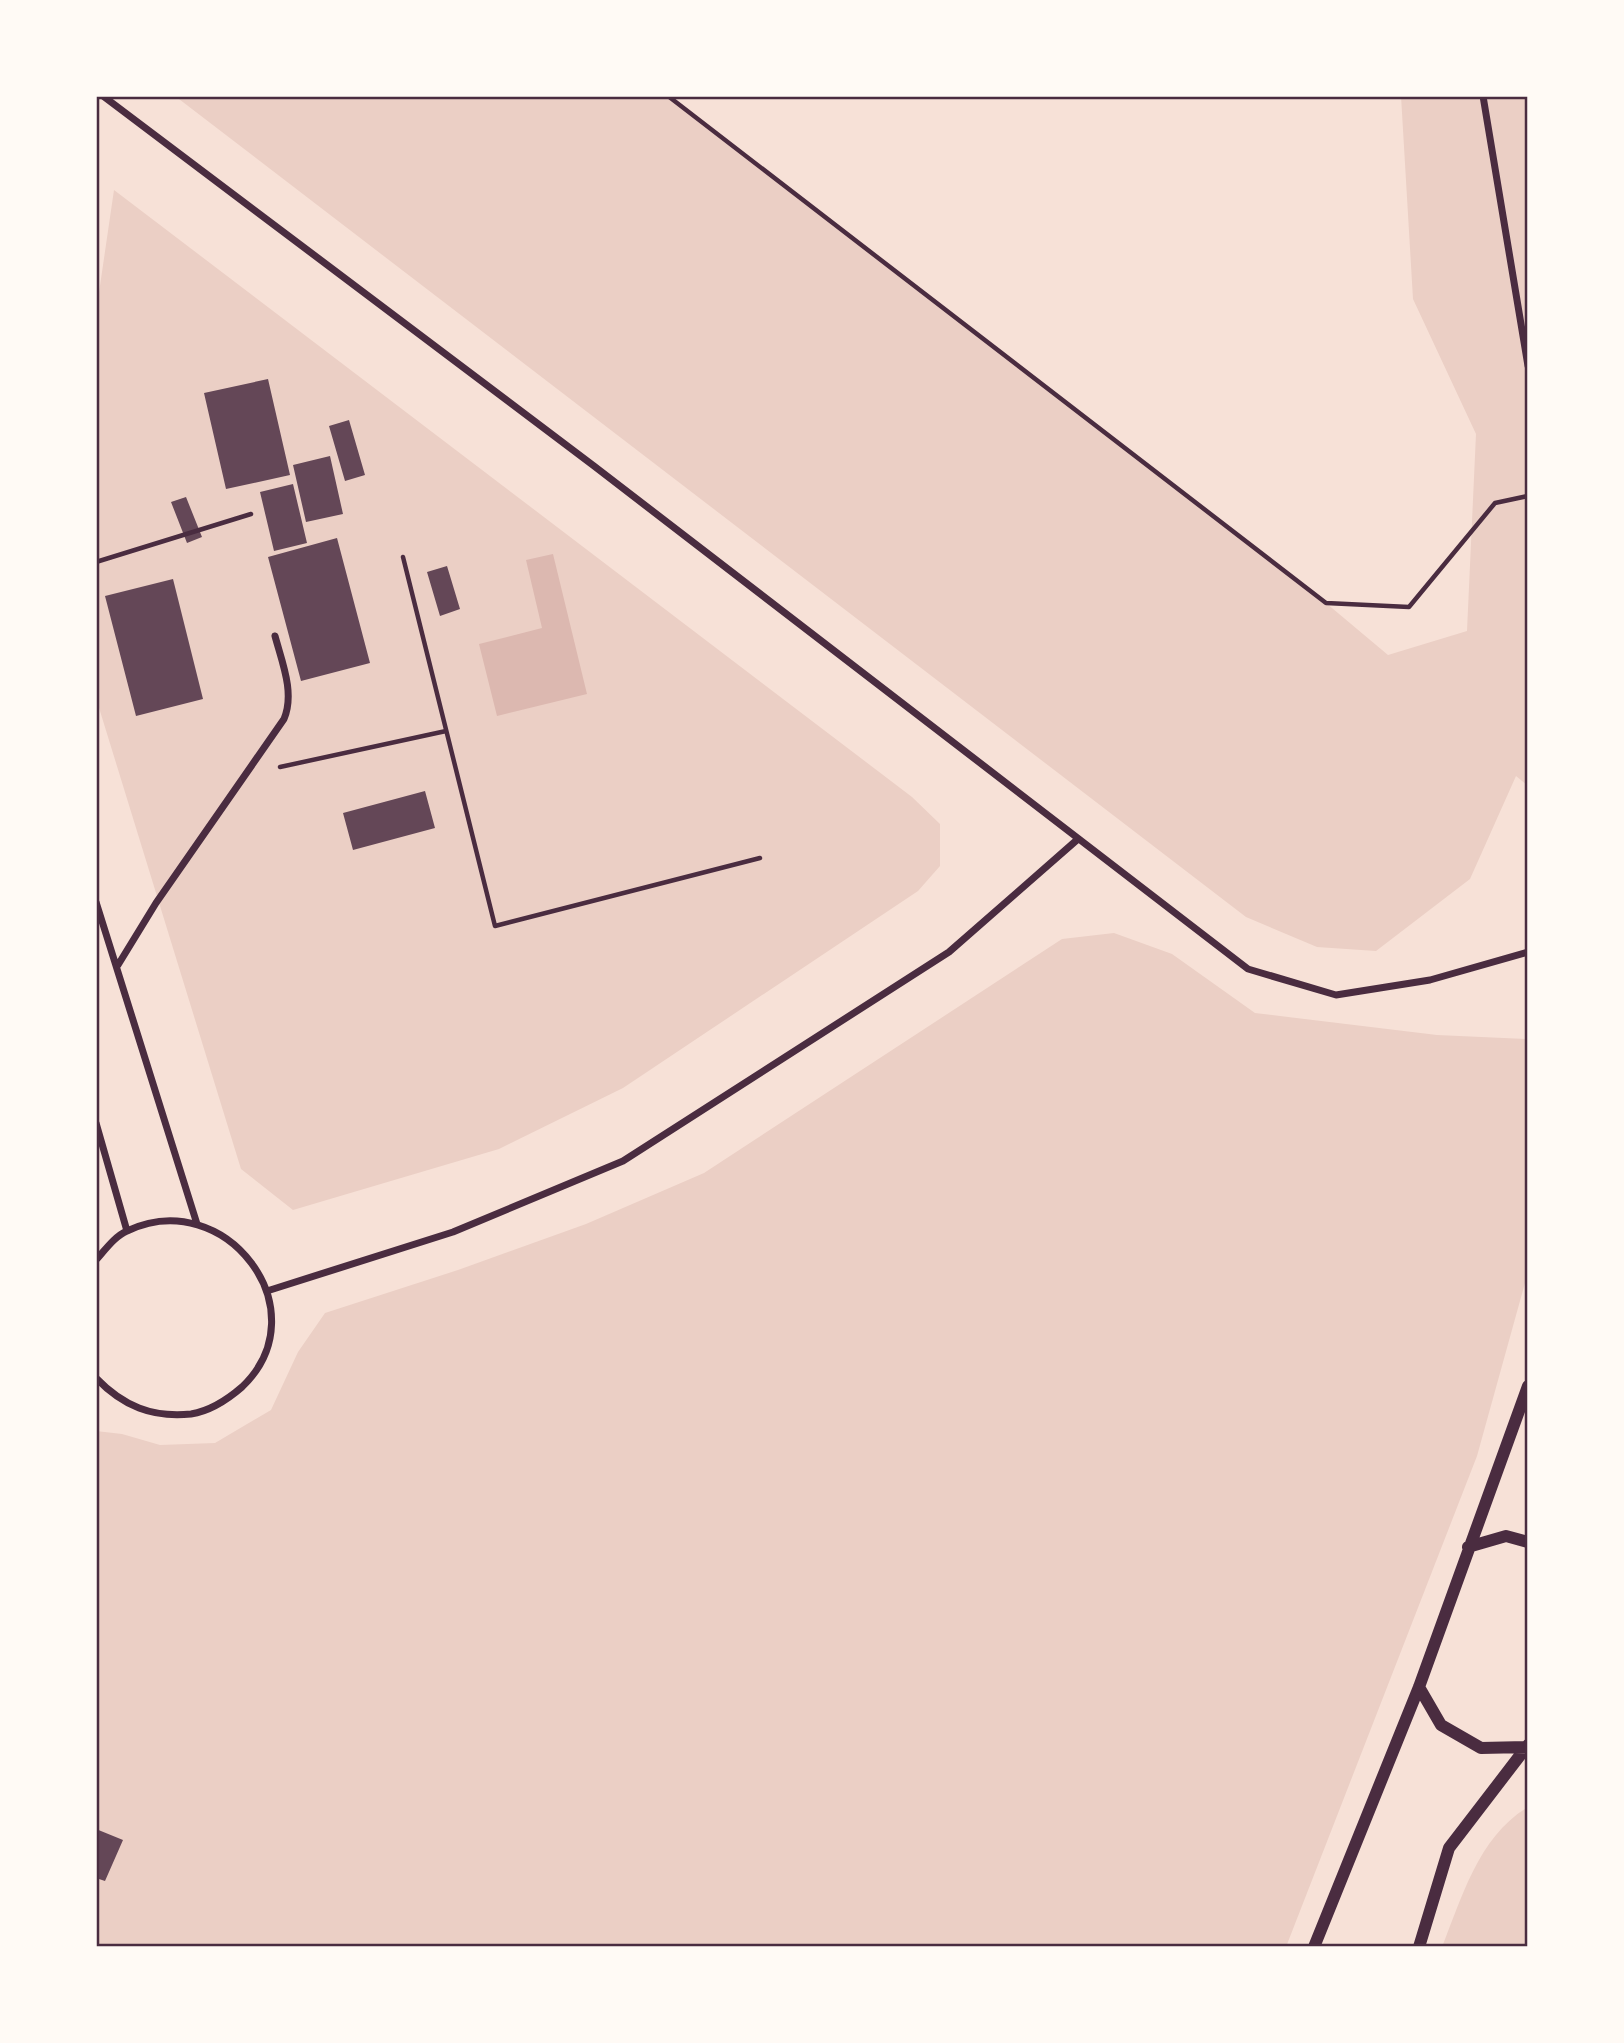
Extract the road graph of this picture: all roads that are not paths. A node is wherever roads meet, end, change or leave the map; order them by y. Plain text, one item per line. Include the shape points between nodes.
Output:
1 (103, 96) edge
2 (1483, 96) edge
3 (1528, 366) edge
4 (275, 636) dead end
5 (1078, 839) junction
6 (96, 902) edge
7 (1528, 952) edge
8 (118, 965) junction
9 (96, 1124) edge
10 (197, 1224) junction
11 (127, 1231) junction
12 (96, 1259) edge
13 (267, 1291) junction
14 (96, 1378) edge
15 (1528, 1386) edge
16 (1528, 1542) edge
17 (1468, 1547) junction
18 (1419, 1688) junction
19 (1527, 1747) edge
20 (1314, 1947) edge
21 (1419, 1947) edge

1 - 5 street
2 - 3 street
4 - 8 street via 290,706
5 - 7 street via 1248,969 1336,995 1430,981
5 - 13 street via 949,951 623,1161 453,1232
6 - 8 street
8 - 10 street
9 - 11 street
10 - 11 street via 166,1221
10 - 13 street via 228,1237 253,1261
11 - 12 street
13 - 14 street via 272,1321 265,1351 251,1378 229,1399 201,1412 170,1416 140,1410 113,1396
15 - 17 street
16 - 17 street via 1506,1536
17 - 18 street
18 - 19 street via 1441,1725 1481,1748
18 - 20 street
19 - 21 street via 1449,1848

